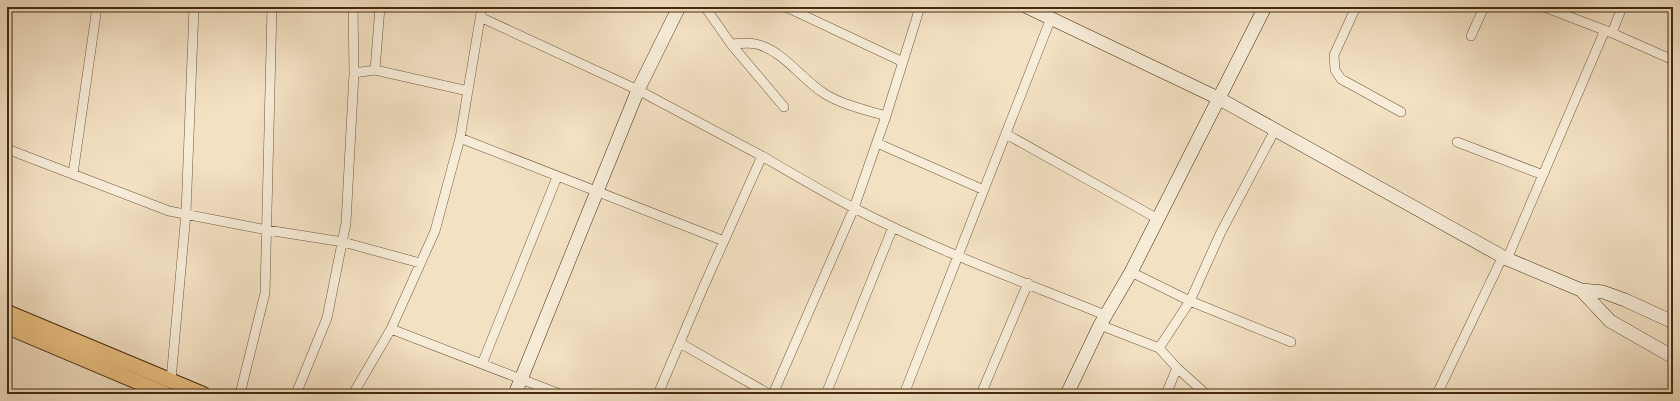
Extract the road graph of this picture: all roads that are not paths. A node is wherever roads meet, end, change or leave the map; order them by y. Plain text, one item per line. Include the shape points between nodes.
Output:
1 (97, 7) edge
2 (194, 7) edge
3 (272, 7) edge
4 (353, 7) edge
5 (380, 7) edge
6 (482, 7) edge
7 (679, 7) edge
8 (704, 7) edge
9 (786, 7) edge
10 (920, 7) edge
11 (1027, 7) edge
12 (1265, 7) edge
13 (1356, 7) edge
14 (1484, 7) edge
15 (1544, 7) edge
16 (1622, 7) edge
17 (480, 17) junction
18 (1051, 18) junction
19 (1608, 32) junction
20 (1471, 36) dead end
21 (731, 44) junction
22 (1673, 60) edge
23 (903, 62) junction
24 (375, 70) junction
25 (354, 73) junction
26 (638, 90) junction
27 (468, 91) junction
28 (1218, 98) junction
29 (784, 107) dead end
30 (1401, 112) dead end
31 (886, 116) junction
32 (1275, 130) junction
33 (1006, 134) junction
34 (460, 138) junction
35 (1457, 142) dead end
36 (877, 143) junction
37 (7, 149) edge
38 (762, 156) junction
39 (73, 174) junction
40 (1543, 175) junction
41 (557, 176) junction
42 (984, 190) junction
43 (597, 192) junction
44 (854, 208) junction
45 (186, 213) junction
46 (1158, 219) junction
47 (893, 227) junction
48 (267, 230) junction
49 (724, 241) junction
50 (343, 242) junction
51 (958, 256) junction
52 (1505, 258) junction
53 (420, 263) junction
54 (1131, 272) junction
55 (1028, 283) junction
56 (1581, 290) junction
57 (1190, 301) junction
58 (7, 312) edge
59 (1103, 320) junction
60 (1673, 322) edge
61 (23, 326) junction
62 (7, 327) edge
63 (391, 329) junction
64 (1291, 342) dead end
65 (680, 343) junction
66 (1159, 348) junction
67 (1673, 357) edge
68 (482, 364) junction
69 (133, 365) junction
70 (1177, 368) junction
71 (128, 378) junction
72 (521, 379) junction
73 (171, 380) junction
74 (166, 394) edge
75 (203, 394) edge
76 (240, 394) edge
77 (296, 394) edge
78 (353, 394) edge
79 (515, 394) edge
80 (560, 394) edge
81 (658, 394) edge
82 (769, 394) edge
83 (774, 394) edge
84 (826, 394) edge
85 (904, 394) edge
86 (981, 394) edge
87 (1067, 394) edge
88 (1166, 394) edge
89 (1206, 394) edge
90 (1437, 394) edge

1 - 39 street
2 - 45 street
3 - 48 street
4 - 25 street
5 - 24 street
6 - 17 street
7 - 26 street
8 - 21 street
9 - 23 street
10 - 23 street
11 - 18 street
12 - 28 street
13 - 30 street via 1334,55 1335,70 1341,79
14 - 20 street
15 - 19 street
16 - 19 street
17 - 26 street
17 - 27 street
18 - 28 street
18 - 33 street
19 - 22 street
19 - 40 street
21 - 29 street
21 - 31 street via 754,44 766,48 780,56 826,94
23 - 31 street
24 - 25 street
24 - 27 street
25 - 50 street
26 - 38 street
26 - 43 street
27 - 34 street
28 - 32 street
28 - 46 street
31 - 36 street
32 - 52 street
32 - 57 street via 1221,232
33 - 42 street
33 - 46 street
34 - 41 street
34 - 53 street via 435,231
35 - 40 street
36 - 42 street
36 - 44 street
37 - 39 street
38 - 44 street
38 - 49 street
39 - 45 street via 169,211
40 - 52 street
41 - 43 street
41 - 68 street
42 - 51 street
43 - 49 street
43 - 72 street
44 - 47 street
44 - 83 street
45 - 48 street
45 - 73 street
46 - 54 street
47 - 51 street
47 - 84 street
48 - 50 street
48 - 76 street via 265,293
49 - 65 street
50 - 53 street
50 - 77 street via 327,318
51 - 55 street
51 - 85 street
52 - 56 street
52 - 90 street
53 - 63 street
54 - 57 street
54 - 59 street
55 - 59 street
55 - 86 street
56 - 60 street via 1603,292
56 - 67 street via 1610,321
57 - 64 street
57 - 66 street
58 - 61 main road
59 - 66 street
59 - 87 street
61 - 62 main road
61 - 69 main road
61 - 71 main road
63 - 68 street
63 - 78 street
65 - 81 street
65 - 82 street
66 - 70 street
68 - 72 street
69 - 71 main road
69 - 73 main road
70 - 88 street
70 - 89 street
71 - 74 main road
72 - 79 street
72 - 80 street
73 - 75 main road

